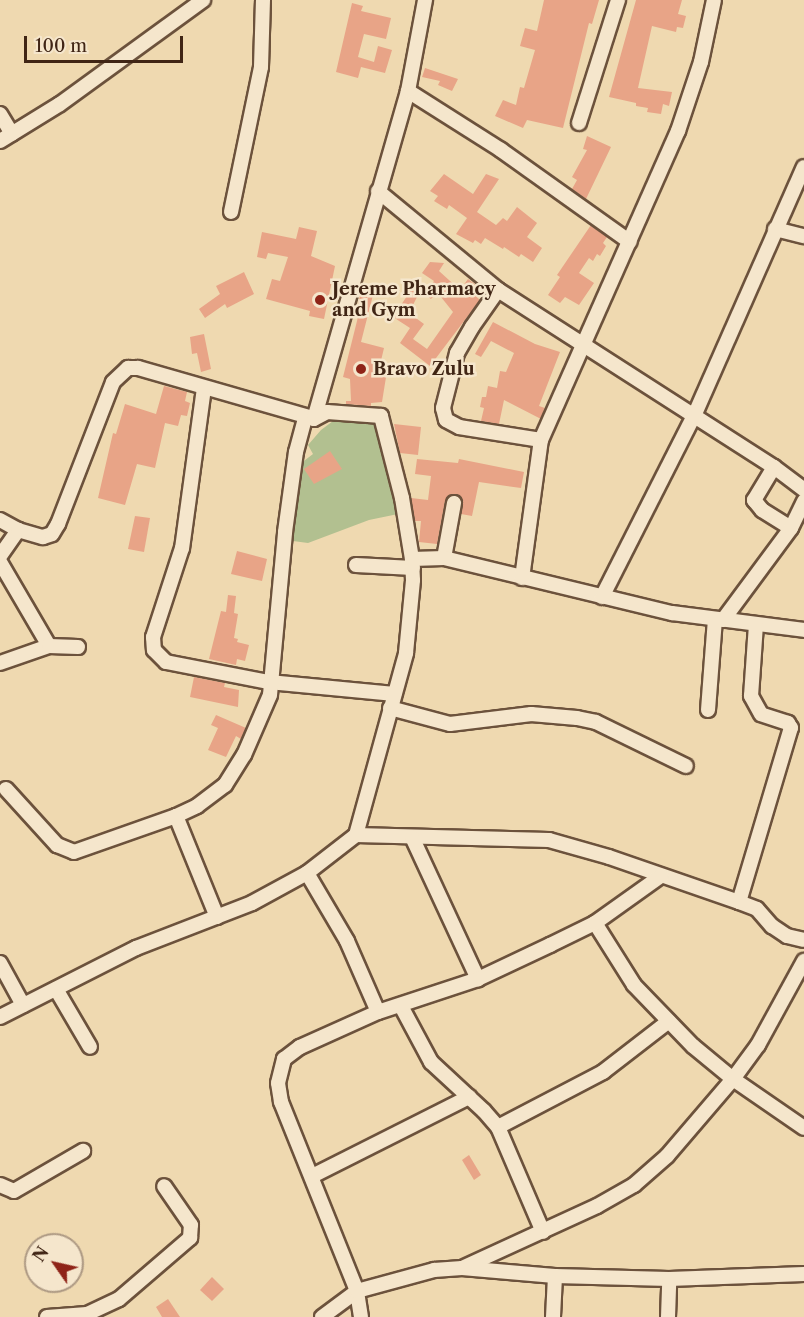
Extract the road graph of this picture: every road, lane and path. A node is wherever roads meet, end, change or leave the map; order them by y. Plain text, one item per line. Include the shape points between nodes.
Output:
1 (203, 0) edge
2 (263, 0) edge
3 (425, 0) edge
4 (618, 0) edge
5 (714, 0) edge
6 (408, 91) junction
7 (0, 114) edge
8 (579, 123) dead end
9 (6, 138) edge
10 (804, 167) edge
11 (378, 191) junction
12 (231, 212) dead end
13 (775, 229) junction
14 (804, 236) edge
15 (630, 242) junction
16 (498, 290) junction
17 (583, 345) junction
18 (204, 388) junction
19 (694, 416) junction
20 (309, 418) junction
21 (541, 440) junction
22 (774, 467) junction
23 (804, 490) edge
24 (804, 501) edge
25 (454, 504) dead end
26 (0, 520) edge
27 (790, 528) junction
28 (18, 530) junction
29 (0, 556) edge
30 (444, 558) junction
31 (0, 562) edge
32 (412, 563) junction
33 (356, 565) dead end
34 (522, 578) junction
35 (602, 597) junction
36 (719, 620) junction
37 (756, 625) junction
38 (804, 630) edge
39 (49, 646) junction
40 (78, 646) dead end
41 (0, 663) edge
42 (269, 682) junction
43 (392, 701) junction
44 (708, 710) dead end
45 (686, 766) dead end
46 (6, 789) dead end
47 (176, 816) junction
48 (356, 835) junction
49 (412, 837) junction
50 (307, 873) junction
51 (660, 876) junction
52 (740, 902) junction
53 (217, 917) junction
54 (595, 923) junction
55 (804, 940) edge
56 (804, 961) edge
57 (0, 963) edge
58 (478, 979) junction
59 (56, 989) junction
60 (23, 1005) junction
61 (401, 1006) junction
62 (378, 1012) junction
63 (0, 1017) edge
64 (669, 1021) junction
65 (90, 1047) dead end
66 (733, 1079) junction
67 (469, 1097) junction
68 (498, 1127) junction
69 (804, 1128) edge
70 (83, 1151) dead end
71 (312, 1176) junction
72 (0, 1185) edge
73 (164, 1186) dead end
74 (543, 1232) junction
75 (462, 1268) junction
76 (804, 1274) edge
77 (555, 1276) junction
78 (669, 1279) junction
79 (357, 1291) junction
80 (47, 1317) edge
81 (322, 1317) edge
82 (362, 1317) edge
83 (553, 1317) edge
84 (668, 1317) edge

1 - 9 street via 60,104
2 - 12 street via 261,67
3 - 6 street
4 - 8 street
5 - 15 street via 701,62 678,130
6 - 11 street
6 - 15 street via 501,150
7 - 9 street
10 - 13 street
11 - 16 street
11 - 20 street via 348,306
13 - 14 street
13 - 19 street
15 - 17 street
16 - 17 street
16 - 21 street via 457,353 443,408 446,420 459,427
17 - 19 street
17 - 21 street
18 - 20 street
18 - 28 street via 128,368 109,390 52,534 43,537
18 - 42 street via 182,548 153,637 154,650 166,662
19 - 22 street
19 - 35 street
20 - 32 street via 327,412 381,416 402,498
20 - 42 street via 296,452
21 - 34 street
22 - 23 street
22 - 27 street via 754,500
24 - 27 street
25 - 30 street
26 - 28 street
27 - 36 street
28 - 29 street
30 - 32 street
30 - 34 street
31 - 39 street
32 - 33 street
32 - 43 street via 406,653
34 - 35 street
35 - 36 street
36 - 37 street
36 - 44 street
37 - 38 street
37 - 52 street via 751,696 761,714 791,728
39 - 40 street
39 - 41 street
42 - 43 street
42 - 47 street via 270,695 244,755 225,785
43 - 45 street via 450,724 531,714 596,722
43 - 48 street
46 - 47 street via 57,845 74,852
47 - 53 street
48 - 49 street
48 - 50 street
49 - 51 street via 549,840 609,856
49 - 58 street
50 - 53 street
50 - 62 street via 347,941
51 - 52 street
51 - 54 street
52 - 55 street via 757,909 787,936
53 - 59 street via 136,948
54 - 58 street
54 - 64 street via 634,985
56 - 66 street via 763,1036
57 - 60 street
58 - 61 street
59 - 60 street
59 - 65 street
60 - 63 street
61 - 62 street
61 - 67 street via 431,1062
62 - 71 street via 300,1047 284,1059 278,1083 281,1102
64 - 66 street
64 - 68 street via 603,1072
66 - 69 street
66 - 74 street via 667,1156 634,1185
67 - 68 street
67 - 71 street
68 - 74 street
70 - 72 street via 14,1191
71 - 79 street
73 - 80 street via 191,1225 190,1238 119,1299 87,1314
74 - 75 street
75 - 77 street
75 - 79 street via 434,1270
76 - 78 street
77 - 78 street
77 - 83 street
78 - 84 street
79 - 81 street
79 - 82 street

